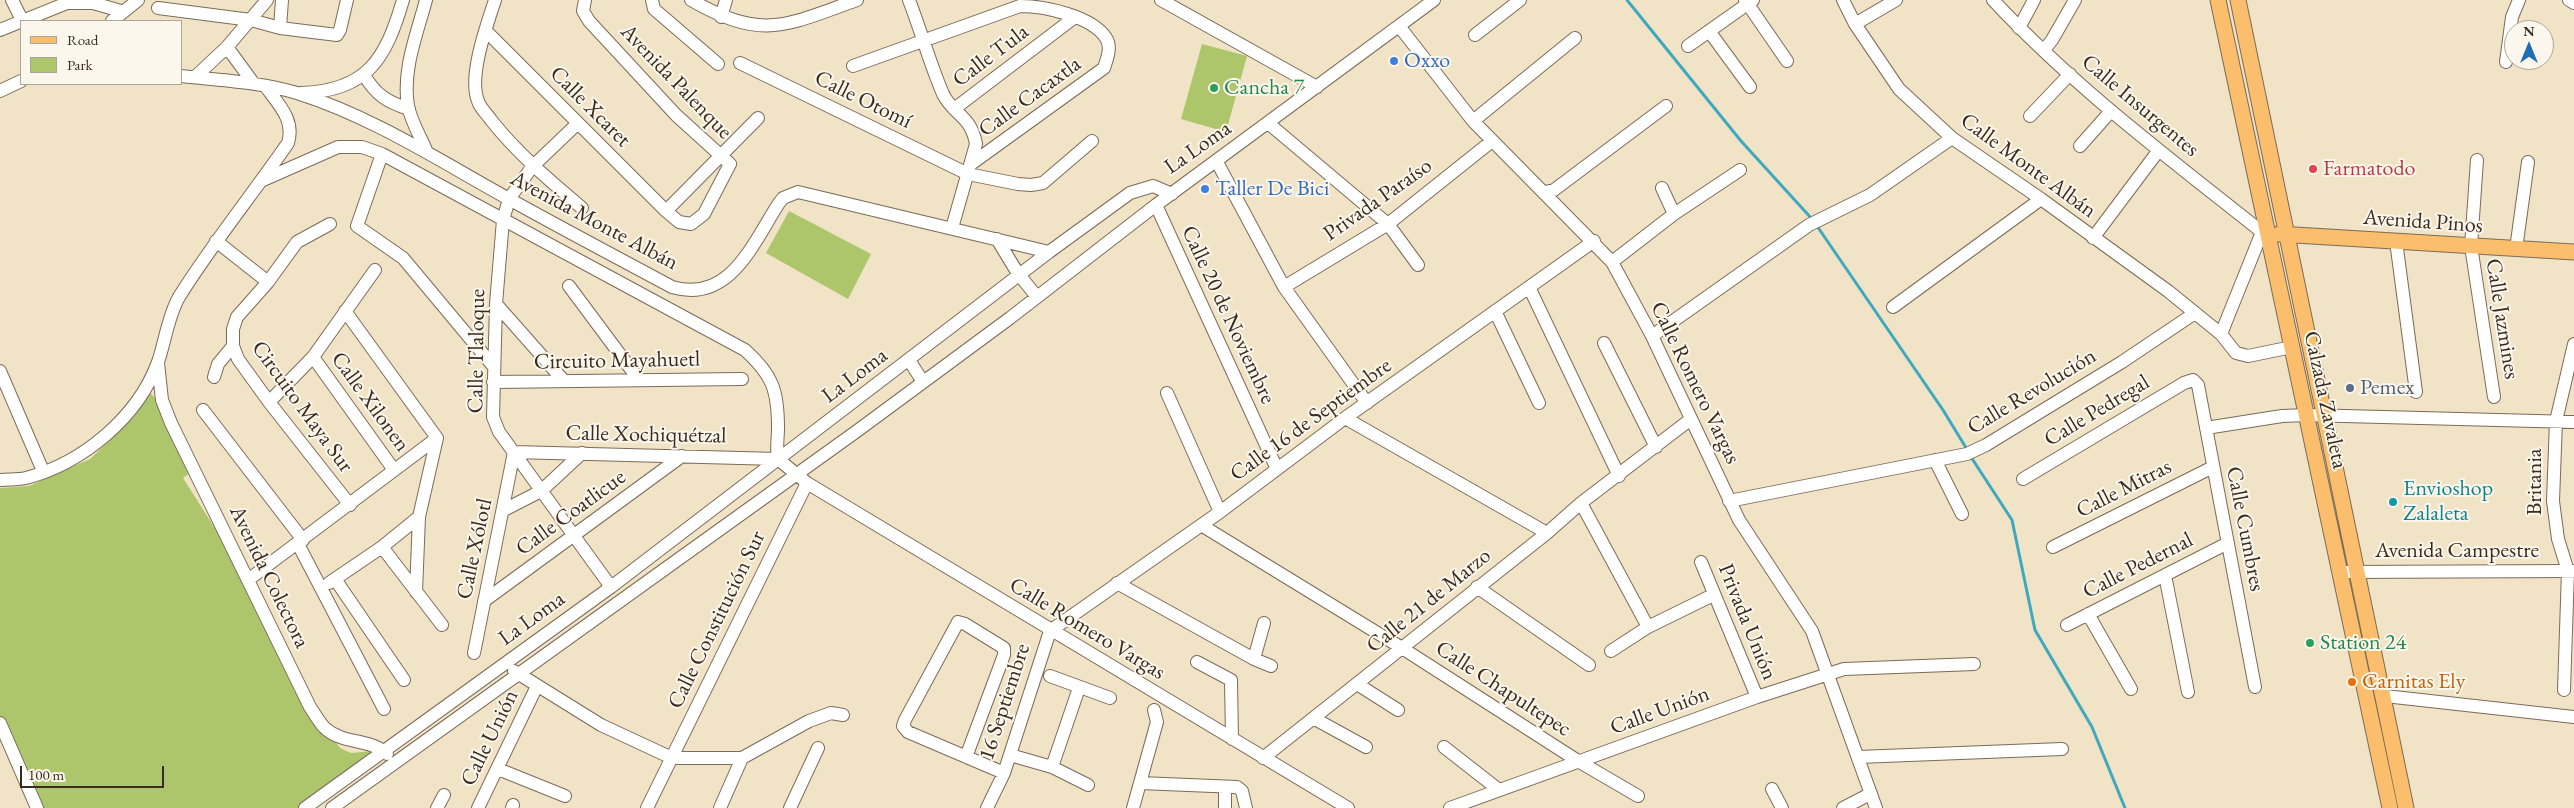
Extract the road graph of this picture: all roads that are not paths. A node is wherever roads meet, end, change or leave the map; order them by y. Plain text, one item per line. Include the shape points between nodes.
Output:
1 (12, 0) edge
2 (138, 0) edge
3 (267, 0) edge
4 (282, 0) edge
5 (347, 0) edge
6 (403, 0) edge
7 (426, 0) edge
8 (495, 0) edge
9 (585, 0) edge
10 (652, 0) edge
11 (691, 0) edge
12 (726, 0) edge
13 (857, 0) edge
14 (909, 0) edge
15 (1161, 0) edge
16 (1434, 0) edge
17 (1520, 0) edge
18 (1843, 0) edge
19 (1896, 0) edge
20 (1993, 0) edge
21 (2034, 0) edge
22 (2075, 0) edge
23 (2218, 0) edge
24 (2238, 0) edge
25 (2519, 0) edge
26 (2568, 0) edge
27 (1749, 1) edge
28 (2574, 3) edge
29 (158, 8) dead end
30 (122, 11) junction
31 (721, 16) junction
32 (1075, 17) junction
33 (22, 20) edge
34 (113, 20) edge
35 (251, 20) junction
36 (2512, 20) edge
37 (20, 21) edge
38 (1855, 24) junction
39 (1399, 26) junction
40 (280, 28) junction
41 (2019, 28) junction
42 (0, 30) edge
43 (486, 31) junction
44 (1710, 31) junction
45 (1475, 35) dead end
46 (1575, 38) dead end
47 (925, 40) junction
48 (226, 46) junction
49 (1688, 46) dead end
50 (2044, 50) junction
51 (1787, 61) dead end
52 (740, 63) dead end
53 (718, 64) dead end
54 (853, 66) dead end
55 (2070, 74) junction
56 (364, 75) junction
57 (182, 76) edge
58 (195, 78) junction
59 (20, 81) edge
60 (260, 86) junction
61 (1317, 87) junction
62 (1750, 87) dead end
63 (0, 91) edge
64 (295, 93) junction
65 (1666, 106) dead end
66 (409, 109) junction
67 (954, 109) junction
68 (2111, 112) junction
69 (2030, 116) dead end
70 (758, 118) dead end
71 (1473, 121) junction
72 (1268, 123) junction
73 (577, 124) junction
74 (1952, 138) junction
75 (1092, 141) dead end
76 (1492, 141) junction
77 (2080, 146) dead end
78 (426, 150) junction
79 (2159, 150) junction
80 (382, 154) junction
81 (725, 160) junction
82 (2477, 160) dead end
83 (1217, 162) junction
84 (2528, 162) dead end
85 (532, 167) junction
86 (969, 169) junction
87 (1740, 170) dead end
88 (263, 180) junction
89 (1662, 188) dead end
90 (1545, 192) junction
91 (1172, 194) junction
92 (509, 199) junction
93 (2041, 199) junction
94 (1156, 205) junction
95 (582, 208) dead end
96 (666, 212) junction
97 (1674, 214) junction
98 (503, 220) junction
99 (330, 224) dead end
100 (1388, 224) junction
101 (952, 228) junction
102 (2265, 233) junction
103 (2287, 235) junction
104 (2093, 238) junction
105 (997, 239) junction
106 (216, 241) junction
107 (1594, 241) junction
108 (2396, 241) junction
109 (2471, 246) junction
110 (2516, 249) junction
111 (1049, 252) junction
112 (2574, 252) edge
113 (1612, 262) junction
114 (1418, 265) dead end
115 (375, 270) dead end
116 (1020, 275) junction
117 (268, 282) junction
118 (569, 286) dead end
119 (1284, 287) junction
120 (1529, 287) junction
121 (1037, 297) junction
122 (496, 304) junction
123 (1892, 307) dead end
124 (1495, 311) junction
125 (345, 312) junction
126 (2195, 313) junction
127 (2221, 334) junction
128 (1652, 336) junction
129 (1604, 343) dead end
130 (2574, 344) edge
131 (233, 346) junction
132 (2292, 347) junction
133 (313, 357) junction
134 (909, 360) junction
135 (158, 363) junction
136 (494, 367) junction
137 (0, 372) edge
138 (214, 376) dead end
139 (742, 379) dead end
140 (639, 380) junction
141 (2193, 380) joint
142 (564, 381) junction
143 (493, 382) junction
144 (923, 382) junction
145 (2416, 392) dead end
146 (1168, 393) dead end
147 (2494, 397) dead end
148 (269, 402) junction
149 (1367, 403) junction
150 (1539, 403) dead end
151 (203, 410) dead end
152 (2306, 415) junction
153 (2324, 416) junction
154 (1345, 418) junction
155 (1691, 419) junction
156 (2556, 422) junction
157 (2574, 422) edge
158 (2206, 428) junction
159 (437, 438) junction
160 (1656, 447) junction
161 (514, 452) junction
162 (582, 453) junction
163 (682, 456) junction
164 (778, 459) junction
165 (1935, 460) junction
166 (2213, 467) junction
167 (1277, 469) junction
168 (394, 470) junction
169 (43, 471) junction
170 (796, 474) junction
171 (1620, 476) junction
172 (2023, 479) dead end
173 (0, 480) edge
174 (807, 483) junction
175 (541, 491) junction
176 (1729, 501) junction
177 (1581, 502) junction
178 (350, 505) junction
179 (504, 510) junction
180 (1220, 512) junction
181 (1962, 514) dead end
182 (419, 516) junction
183 (1201, 525) junction
184 (1547, 532) junction
185 (574, 536) junction
186 (300, 542) junction
187 (2228, 543) junction
188 (382, 548) junction
189 (2053, 548) dead end
190 (1701, 562) dead end
191 (2571, 571) edge
192 (2341, 572) junction
193 (2358, 572) junction
194 (2165, 575) junction
195 (335, 579) junction
196 (248, 580) junction
197 (1117, 584) junction
198 (610, 587) junction
199 (1478, 587) junction
200 (320, 588) junction
201 (416, 592) junction
202 (1713, 595) junction
203 (484, 601) junction
204 (2088, 614) junction
205 (1264, 622) dead end
206 (442, 625) dead end
207 (2067, 625) dead end
208 (1648, 626) junction
209 (1050, 631) junction
210 (1402, 648) junction
211 (1611, 651) dead end
212 (474, 653) dead end
213 (1254, 659) junction
214 (1197, 662) dead end
215 (505, 664) junction
216 (1974, 664) dead end
217 (1588, 665) dead end
218 (1271, 666) dead end
219 (1829, 674) junction
220 (519, 675) junction
221 (1050, 676) dead end
222 (404, 680) dead end
223 (1357, 684) junction
224 (537, 686) junction
225 (2255, 687) dead end
226 (1079, 688) junction
227 (2131, 689) dead end
228 (2564, 690) dead end
229 (2188, 692) dead end
230 (2385, 696) junction
231 (1110, 698) dead end
232 (1757, 698) junction
233 (384, 709) dead end
234 (1154, 710) dead end
235 (1398, 710) dead end
236 (843, 715) dead end
237 (2574, 717) edge
238 (1315, 719) junction
239 (0, 723) edge
240 (1232, 739) junction
241 (1444, 747) dead end
242 (818, 748) dead end
243 (1366, 748) dead end
244 (2062, 749) dead end
245 (384, 750) junction
246 (1010, 755) junction
247 (966, 756) junction
248 (1858, 757) junction
249 (672, 758) junction
250 (742, 758) junction
251 (1264, 758) junction
252 (1578, 761) junction
253 (397, 764) junction
254 (1052, 768) junction
255 (498, 769) junction
256 (1004, 773) junction
257 (1140, 782) junction
258 (1088, 785) dead end
259 (1225, 787) junction
260 (1772, 789) dead end
261 (1499, 790) junction
262 (1870, 794) junction
263 (444, 795) dead end
264 (565, 796) dead end
265 (1638, 796) dead end
266 (37, 808) edge
267 (305, 808) edge
268 (332, 808) edge
269 (437, 808) edge
270 (478, 808) edge
271 (647, 808) edge
272 (720, 808) edge
273 (790, 808) edge
274 (987, 808) edge
275 (1133, 808) edge
276 (1226, 808) edge
277 (1246, 808) edge
278 (1348, 808) edge
279 (1450, 808) edge
280 (1782, 808) edge
281 (1843, 808) edge
282 (1876, 808) edge
283 (2390, 808) edge
284 (2406, 808) edge

1 - 33 street
2 - 30 street
3 - 35 street
4 - 40 street
5 - 40 street via 337,35
6 - 56 street via 384,53
7 - 66 street via 407,71
8 - 43 street
9 - 81 street, Avenida Palenque via 583,10 589,21 676,115
10 - 53 street via 654,9
11 - 31 street
12 - 31 street
13 - 31 street via 783,25 742,24
14 - 47 street
15 - 61 street
16 - 39 street, La Loma
17 - 45 street
18 - 38 street, Calle Monte Albán
19 - 38 street
20 - 41 street, Calle Insurgentes
21 - 41 street
22 - 50 street
23 - 102 main road, Calzada Zavaleta
24 - 103 main road, Calzada Zavaleta
25 - 36 street
26 - 28 street
27 - 44 street
27 - 51 street
29 - 35 street
30 - 33 street via 93,3 67,3
30 - 34 street
32 - 47 street via 1039,6 1020,6
32 - 67 street, Calle Tula
32 - 86 street, Calle Cacaxtla via 1094,25 1107,38 1109,52 1104,68
35 - 40 street
35 - 48 street
37 - 42 street
38 - 74 street, Calle Monte Albán via 1899,89
39 - 61 street, La Loma
39 - 71 street, Calle Romero Vargas
41 - 50 street, Calle Insurgentes
43 - 73 street, Calle Xcaret
43 - 85 street via 475,83 478,102
44 - 49 street
44 - 62 street
46 - 71 street
47 - 54 street
47 - 67 street via 944,96
48 - 58 street
48 - 60 street
50 - 55 street, Calle Insurgentes
52 - 86 street, Calle Otomí
55 - 68 street, Calle Insurgentes
55 - 69 street
56 - 64 street via 337,88
56 - 66 street via 379,96
57 - 58 street, Avenida Monte Albán
58 - 60 street, Avenida Monte Albán
59 - 63 street
60 - 64 street, Avenida Monte Albán
60 - 88 street via 285,112 290,131 288,143
61 - 72 street, La Loma
64 - 78 street, Avenida Monte Albán via 328,104
65 - 90 street via 1554,190
66 - 78 street
67 - 86 street via 970,126 976,144
68 - 77 street
68 - 79 street, Calle Insurgentes
70 - 81 street
71 - 76 street, Calle Romero Vargas
72 - 83 street, La Loma
72 - 100 street
73 - 85 street, Calle Tlaloque
73 - 96 street, Calle Xcaret
74 - 93 street, Calle Monte Albán
74 - 128 street via 1870,195 1809,225
75 - 86 street, Calle Otomí via 1043,182 1031,185
76 - 90 street, Calle Romero Vargas
76 - 100 street, Privada Paraíso
78 - 92 street, Avenida Monte Albán
79 - 102 street, Calle Insurgentes
79 - 104 street
80 - 88 street via 362,146 338,147
80 - 98 street
80 - 136 street via 357,226 403,258
81 - 96 street
81 - 96 street, Calle Xcaret via 699,219 683,224
82 - 109 street, Calle Jazmines
83 - 91 street, La Loma
83 - 119 street
84 - 110 street
85 - 92 street, Calle Tlaloque
85 - 95 street
86 - 101 street
87 - 97 street
88 - 106 street
89 - 97 street
90 - 107 street, Calle Romero Vargas
91 - 94 street
91 - 111 street, La Loma via 1153,186 1130,193
92 - 98 street, Calle Tlaloque
92 - 101 street, Avenida Monte Albán via 672,287 684,290 710,288 732,274 783,198 798,192
93 - 104 street, Calle Monte Albán
93 - 123 street
94 - 121 street
94 - 167 street, Calle 20 de Noviembre
97 - 113 street
98 - 122 street, Calle Tlaloque
98 - 164 street via 751,355 762,365 774,388 778,410
99 - 117 street, Circuito Maya Sur via 298,242
100 - 114 street
100 - 119 street, Privada Paraíso
101 - 105 street, Avenida Monte Albán
102 - 103 main road, Avenida Pinos
102 - 127 street
102 - 132 main road, Calzada Zavaleta
103 - 108 main road, Avenida Pinos
103 - 153 main road, Calzada Zavaleta
104 - 126 street, Calle Monte Albán
105 - 111 street, Avenida Monte Albán
105 - 116 street
106 - 117 street
106 - 135 street via 177,300
107 - 113 street, Calle Romero Vargas
107 - 120 street, Calle 16 de Septiembre
108 - 109 main road, Avenida Pinos
108 - 145 street
109 - 110 main road, Avenida Pinos
109 - 147 street, Calle Jazmines
110 - 112 main road, Avenida Pinos
111 - 116 street, La Loma
113 - 128 street, Calle Romero Vargas
115 - 125 street
116 - 121 street
116 - 134 street, La Loma
117 - 131 street, Circuito Maya Sur via 237,316
118 - 140 street
119 - 149 street
120 - 124 street, Calle 16 de Septiembre
120 - 171 street
121 - 144 street
122 - 136 street, Calle Tlaloque
122 - 142 street
124 - 149 street, Calle 16 de Septiembre
124 - 150 street
125 - 133 street
125 - 159 street
126 - 127 street, Calle Monte Albán
126 - 165 street, Calle Revolución via 1986,445 1967,454
127 - 132 street, Calle Monte Albán via 2241,356
128 - 155 street, Calle Romero Vargas
129 - 160 street
130 - 156 street, Britania
131 - 138 street via 218,364
131 - 148 street, Circuito Maya Sur via 238,359
132 - 152 main road, Calzada Zavaleta
133 - 148 street
133 - 168 street, Calle Xilonen
134 - 144 street
134 - 164 street, La Loma
135 - 169 street via 129,414 90,447
135 - 196 street, Avenida Colectora via 162,400 171,423
136 - 143 street, Calle Tlaloque
137 - 169 street
139 - 140 street, Circuito Mayahuetl
140 - 142 street, Circuito Mayahuetl
141 - 158 street, Calle Cumbres via 2198,385
141 - 172 street, Calle Pedregal
142 - 143 street, Circuito Mayahuetl
143 - 161 street, Calle Tlaloque via 493,417 499,432
144 - 170 street
146 - 180 street
148 - 178 street, Circuito Maya Sur
149 - 154 street, Calle 16 de Septiembre
151 - 186 street
152 - 153 street
152 - 158 street
152 - 192 main road, Calzada Zavaleta
153 - 156 street
153 - 193 main road, Calzada Zavaleta
154 - 167 street, Calle 16 de Septiembre
154 - 184 street
155 - 160 street, Calle 21 de Marzo
155 - 176 street, Calle Romero Vargas
156 - 157 street
156 - 191 street, Britania via 2554,507 2558,539
158 - 166 street, Calle Cumbres
159 - 168 street
159 - 182 street
160 - 171 street, Calle 21 de Marzo
161 - 162 street, Calle Xochiquétzal
161 - 175 street, Calle Tlaloque
161 - 179 street, Calle Xólotl
162 - 163 street, Calle Xochiquétzal
162 - 175 street
163 - 164 street, Calle Xochiquétzal
163 - 185 street, Calle Coatlicue
164 - 170 street
164 - 198 street, La Loma
165 - 176 street, Calle Revolución
165 - 181 street
166 - 187 street, Calle Cumbres
166 - 189 street, Calle Mitras
167 - 180 street, Calle 16 de Septiembre
168 - 178 street
169 - 173 street via 26,478
170 - 174 street
170 - 220 street
171 - 177 street, Calle 21 de Marzo
174 - 209 street, Calle Romero Vargas
174 - 249 street, Calle Constitución Sur
175 - 179 street
175 - 185 street, Calle Tlaloque
176 - 219 street, Calle Romero Vargas via 1812,631
177 - 184 street, Calle 21 de Marzo
177 - 208 street
178 - 186 street
179 - 203 street, Calle Xólotl
180 - 183 street, Calle 16 de Septiembre
182 - 188 street
182 - 201 street
183 - 197 street, Calle 16 de Septiembre
183 - 210 street, Calle Chapultepec
184 - 199 street, Calle 21 de Marzo
185 - 198 street, Calle Tlaloque
185 - 203 street, Calle Coatlicue
186 - 196 street
186 - 200 street
187 - 194 street, Calle Pedernal
187 - 225 street, Calle Cumbres
188 - 195 street
188 - 201 street
190 - 202 street, Privada Unión
191 - 193 street, Avenida Campestre
191 - 228 street, Britania
192 - 193 street, Avenida Campestre
192 - 283 main road, Calzada Zavaleta
193 - 230 main road, Calzada Zavaleta
194 - 204 street, Calle Pedernal
194 - 229 street
195 - 200 street
195 - 222 street
196 - 245 street, Avenida Colectora via 310,707 326,730 346,740
197 - 209 street, Calle 16 de Septiembre
197 - 213 street
198 - 215 street, La Loma
199 - 210 street, Calle 21 de Marzo
199 - 217 street
200 - 233 street
201 - 206 street
202 - 208 street
202 - 232 street, Privada Unión
203 - 212 street, Calle Xólotl
204 - 207 street, Calle Pedernal
204 - 227 street
205 - 213 street
208 - 211 street
209 - 240 street, Calle Romero Vargas
209 - 246 street, 16 Septiembre
210 - 223 street, Calle 21 de Marzo
210 - 252 street, Calle Chapultepec
213 - 218 street
214 - 240 street via 1230,680
215 - 220 street
215 - 245 street, La Loma
216 - 219 street, Calle Unión via 1853,667
219 - 232 street, Calle Unión
219 - 248 street, Calle Romero Vargas
220 - 224 street
220 - 253 street
221 - 226 street
223 - 235 street
223 - 238 street, Calle 21 de Marzo
224 - 249 street via 601,725
224 - 255 street, Calle Unión
226 - 231 street
226 - 254 street
230 - 237 street
230 - 284 main road, Calzada Zavaleta
232 - 252 street, Calle Unión
234 - 257 street via 1157,722
236 - 250 street via 831,713 809,721
238 - 243 street
238 - 251 street, Calle 21 de Marzo
239 - 266 street
240 - 251 street, Calle Romero Vargas
241 - 261 street
242 - 273 street
244 - 248 street
245 - 253 street
245 - 267 street, La Loma
246 - 254 street
246 - 256 street, 16 Septiembre
247 - 247 street via 1004,648 958,622 904,726 908,732
247 - 256 street
248 - 262 street, Calle Romero Vargas
249 - 250 street
249 - 271 street, Calle Constitución Sur
250 - 272 street
251 - 278 street, Calle Romero Vargas
252 - 261 street, Calle Unión
252 - 265 street, Calle Chapultepec
253 - 268 street
254 - 258 street
255 - 264 street
255 - 270 street, Calle Unión
256 - 274 street, 16 Septiembre
257 - 259 street
257 - 275 street
259 - 276 street
259 - 277 street via 1240,789
260 - 280 street
261 - 279 street, Calle Unión
262 - 281 street
262 - 282 street, Calle Romero Vargas
263 - 269 street

